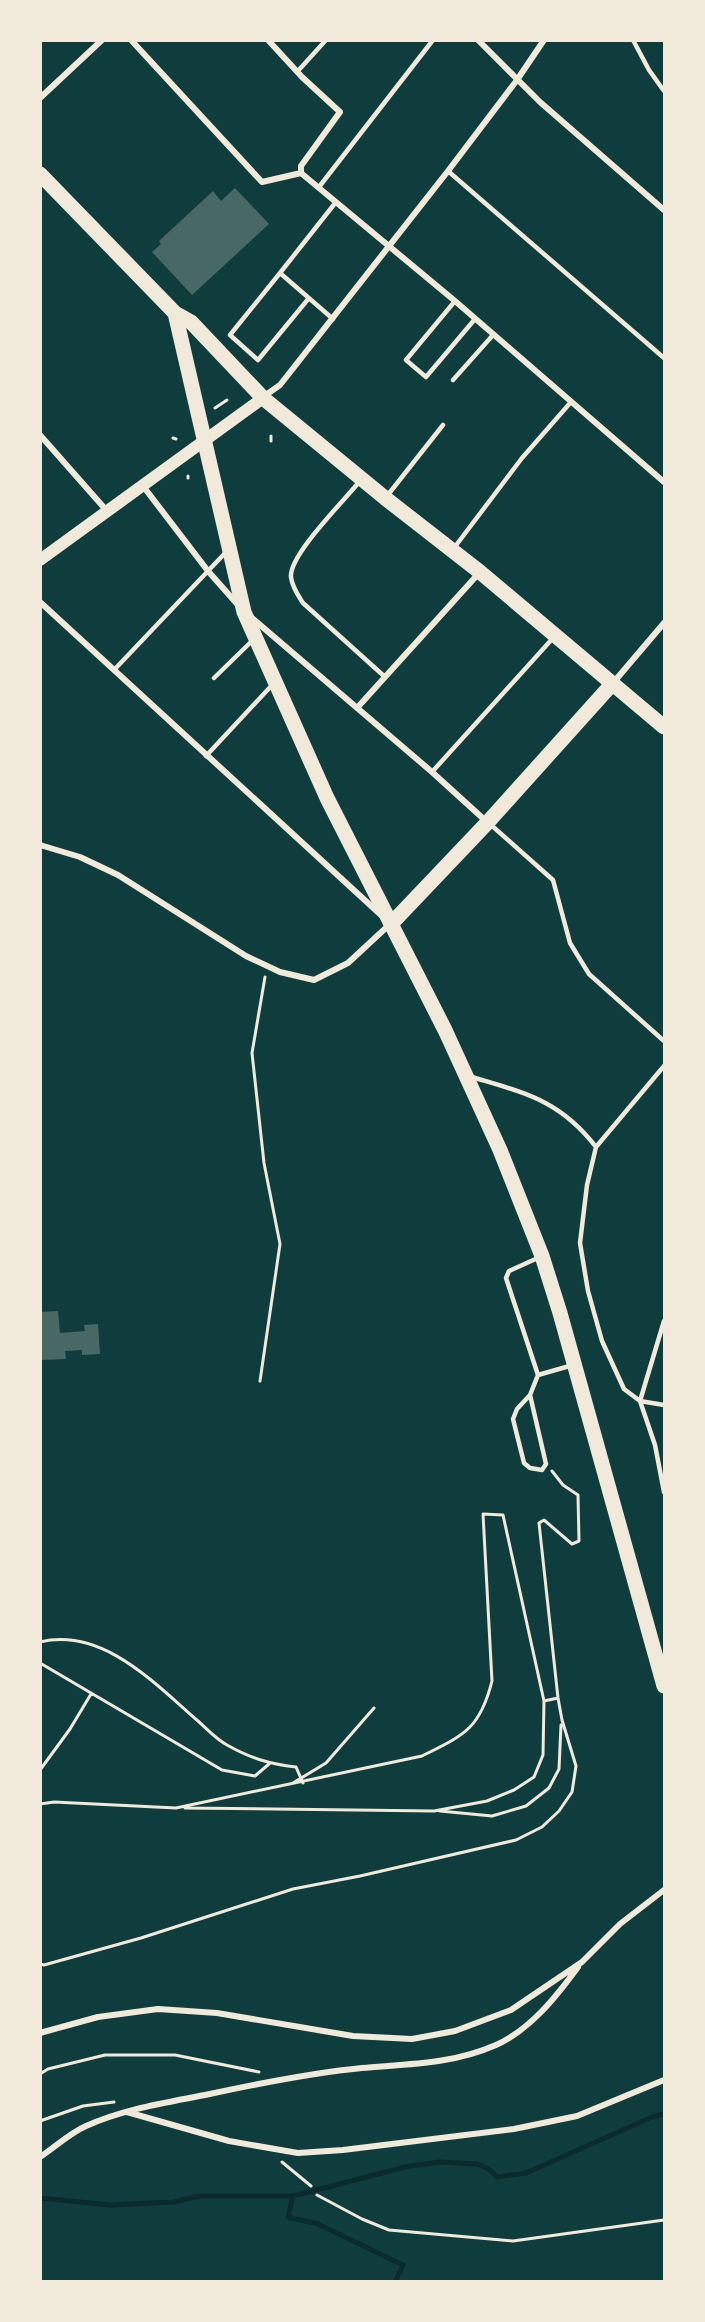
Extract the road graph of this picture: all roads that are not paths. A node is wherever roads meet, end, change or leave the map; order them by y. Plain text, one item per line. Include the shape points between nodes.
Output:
1 (102, 40) edge
2 (131, 40) edge
3 (268, 40) edge
4 (326, 40) edge
5 (433, 40) edge
6 (478, 40) edge
7 (544, 40) edge
8 (633, 40) edge
9 (297, 72) junction
10 (517, 80) junction
11 (664, 91) edge
12 (40, 98) edge
13 (448, 171) junction
14 (301, 173) junction
15 (40, 174) edge
16 (319, 188) junction
17 (336, 202) junction
18 (664, 210) edge
19 (390, 248) junction
20 (280, 273) junction
21 (309, 298) junction
22 (454, 301) junction
23 (175, 313) junction
24 (333, 319) junction
25 (475, 319) junction
26 (493, 334) junction
27 (664, 358) edge
28 (453, 380) dead end
29 (263, 398) junction
30 (571, 402) junction
31 (443, 425) dead end
32 (40, 435) edge
33 (204, 441) junction
34 (362, 479) junction
35 (664, 482) edge
36 (143, 486) junction
37 (385, 498) junction
38 (106, 511) junction
39 (229, 549) junction
40 (452, 550) junction
41 (40, 560) edge
42 (208, 571) junction
43 (480, 572) junction
44 (40, 602) edge
45 (244, 612) junction
46 (664, 623) edge
47 (555, 636) junction
48 (255, 638) junction
49 (114, 670) junction
50 (385, 677) junction
51 (214, 678) dead end
52 (274, 683) junction
53 (613, 683) junction
54 (357, 708) junction
55 (664, 727) edge
56 (206, 756) junction
57 (432, 772) junction
58 (488, 822) junction
59 (40, 845) edge
60 (391, 924) junction
61 (664, 1041) edge
62 (664, 1066) edge
63 (466, 1076) junction
64 (596, 1147) junction
65 (542, 1256) junction
66 (664, 1321) edge
67 (575, 1365) junction
68 (538, 1375) junction
69 (530, 1395) junction
70 (640, 1401) junction
71 (664, 1405) edge
72 (664, 1492) edge
73 (664, 1686) edge
74 (664, 1890) edge
75 (582, 1962) junction
76 (40, 2033) edge
77 (664, 2080) edge
78 (124, 2111) junction
79 (40, 2157) edge

1 - 12 street
2 - 14 street via 262,183
3 - 9 street
4 - 9 lane
5 - 16 lane
6 - 10 street
7 - 10 street
8 - 11 lane
9 - 14 street via 340,111
10 - 13 street
10 - 18 street
13 - 19 street
13 - 27 lane
14 - 16 street
15 - 23 main road
16 - 17 street
17 - 19 street
17 - 20 lane
19 - 22 street
19 - 24 street
20 - 21 lane
20 - 21 lane via 230,335 258,360
21 - 24 lane
22 - 25 street
22 - 25 lane via 406,360 426,377
23 - 29 main road via 191,322
23 - 33 main road
24 - 29 street via 280,385
25 - 26 street
26 - 28 lane
26 - 30 street
29 - 33 main road
29 - 34 main road
30 - 35 street
30 - 40 lane via 522,458
31 - 37 lane
32 - 38 street
33 - 36 main road
33 - 39 main road
34 - 37 main road
34 - 50 lane via 304,547 292,564 291,577 303,603
36 - 38 main road
36 - 42 street
37 - 40 main road
38 - 41 main road
39 - 42 lane
39 - 45 main road
40 - 43 main road
42 - 45 street
42 - 49 lane
43 - 47 main road
43 - 50 street
44 - 49 street
45 - 48 main road
45 - 54 street
46 - 53 street
47 - 53 main road
47 - 57 lane
48 - 51 lane
48 - 52 main road
49 - 56 street
50 - 54 street
52 - 56 lane
52 - 60 main road
53 - 55 main road
53 - 58 main road
54 - 57 street
56 - 60 street
57 - 58 street
58 - 60 main road
58 - 61 lane via 553,880 570,943 589,974
59 - 60 street via 80,857 118,875 267,967 314,980 348,963
60 - 63 main road
62 - 64 lane
63 - 64 lane via 525,1092 552,1105
63 - 65 main road
64 - 70 lane via 580,1243 586,1281 602,1341 624,1389
65 - 67 main road
65 - 68 lane via 509,1271 506,1278
66 - 70 lane
67 - 68 lane
67 - 73 main road
68 - 69 lane
69 - 69 lane via 546,1464 542,1470 524,1463 513,1419
70 - 71 lane
70 - 72 lane via 655,1445
74 - 75 street via 620,1924
75 - 76 street via 512,2010 455,2031 412,2039 353,2036 217,2013 158,2009 98,2017
75 - 78 street via 556,1996 520,2031 465,2056 240,2087
77 - 78 street via 577,2116 514,2129 298,2153 229,2141
78 - 79 street via 84,2127

